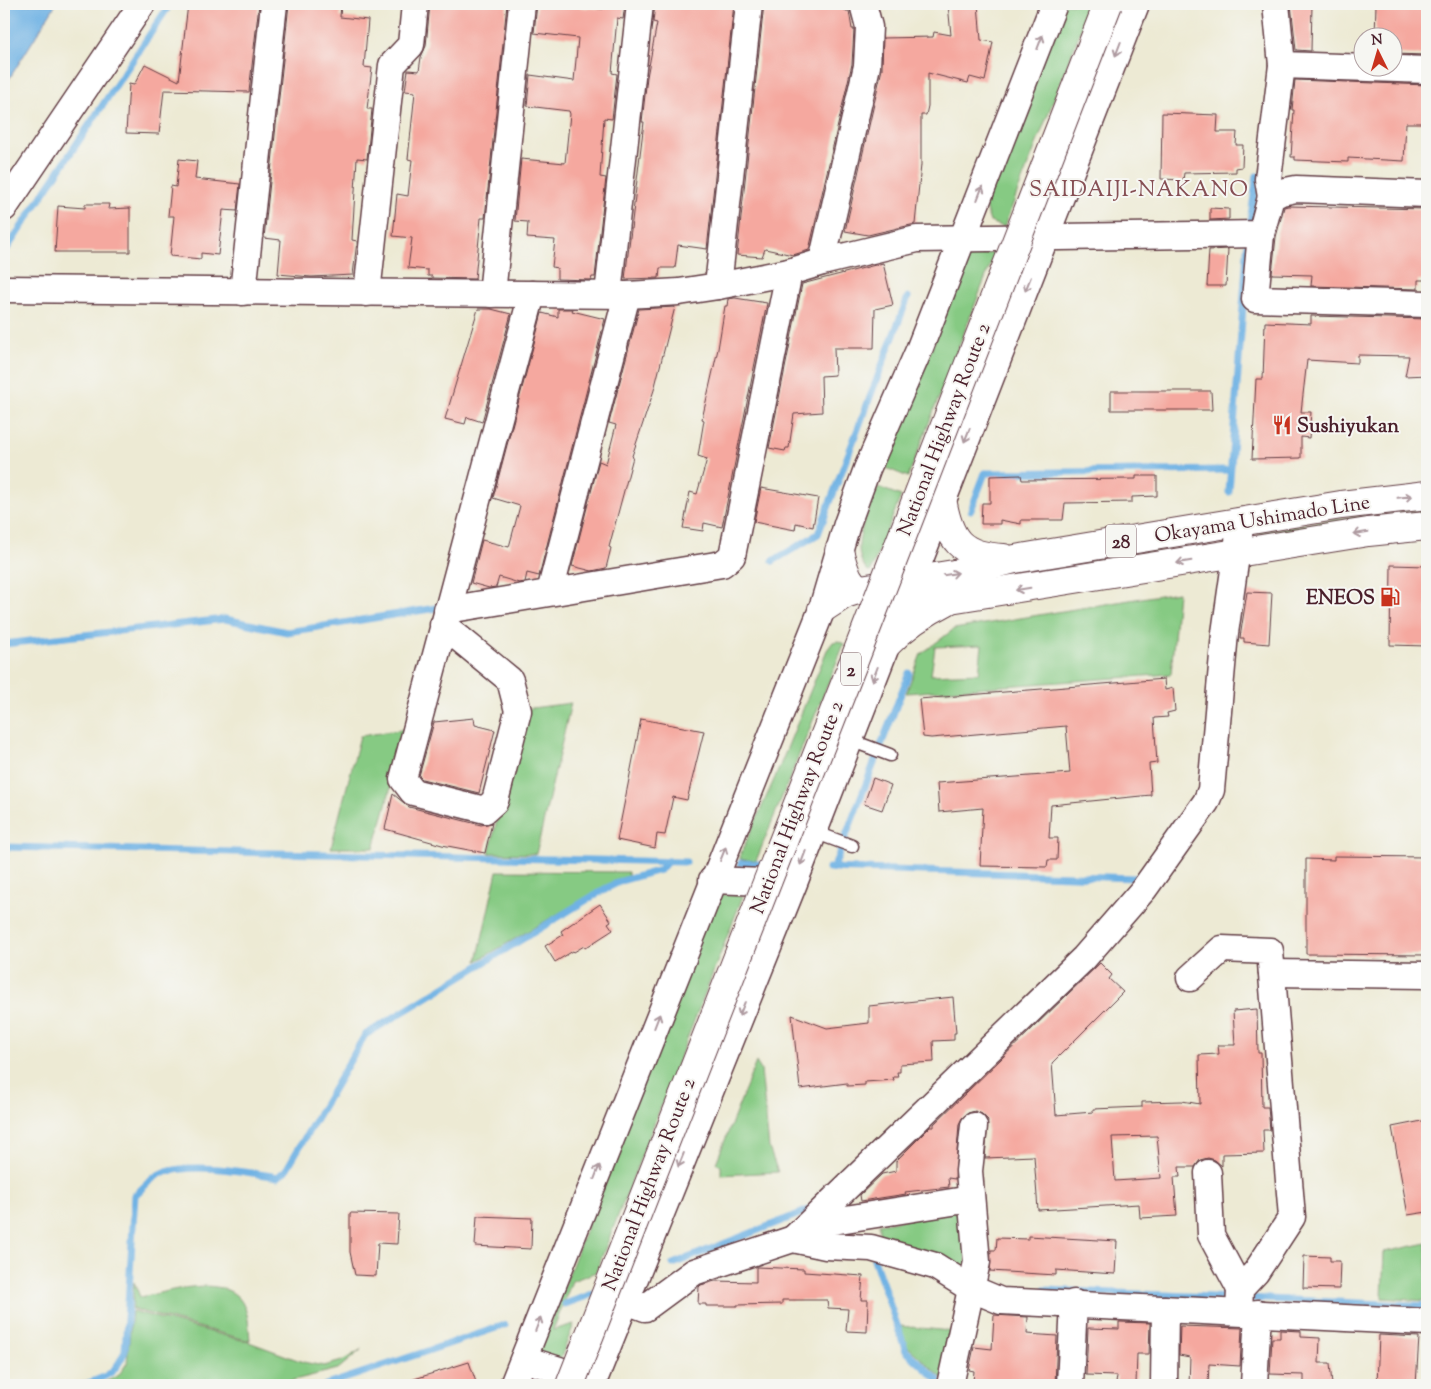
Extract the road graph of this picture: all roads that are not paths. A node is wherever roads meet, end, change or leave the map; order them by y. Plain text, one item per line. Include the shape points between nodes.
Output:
1 (142, 4) edge
2 (274, 4) edge
3 (415, 4) edge
4 (522, 4) edge
5 (640, 4) edge
6 (749, 4) edge
7 (863, 4) edge
8 (1054, 4) edge
9 (1108, 4) edge
10 (1136, 4) edge
11 (1276, 4) edge
12 (1282, 65) junction
13 (1427, 70) edge
14 (1427, 194) edge
15 (1270, 197) junction
16 (4, 208) edge
17 (1253, 235) junction
18 (962, 238) junction
19 (1046, 238) junction
20 (822, 262) junction
21 (788, 272) junction
22 (718, 286) junction
23 (4, 288) edge
24 (243, 292) junction
25 (367, 293) junction
26 (492, 294) junction
27 (532, 294) junction
28 (618, 295) junction
29 (1427, 304) edge
30 (1427, 495) edge
31 (942, 499) junction
32 (1241, 521) junction
33 (1208, 526) junction
34 (1427, 526) edge
35 (838, 551) junction
36 (1237, 553) junction
37 (1210, 557) junction
38 (1015, 559) junction
39 (861, 589) junction
40 (908, 590) junction
41 (550, 592) junction
42 (950, 599) junction
43 (822, 610) junction
44 (445, 617) junction
45 (887, 644) junction
46 (850, 740) junction
47 (883, 752) dead end
48 (814, 832) junction
49 (846, 844) dead end
50 (712, 880) junction
51 (794, 883) junction
52 (1272, 973) junction
53 (1427, 976) edge
54 (1190, 978) dead end
55 (974, 1126) dead end
56 (1208, 1173) dead end
57 (971, 1199) junction
58 (791, 1237) junction
59 (970, 1288) junction
60 (626, 1301) junction
61 (1243, 1302) junction
62 (1074, 1303) junction
63 (1165, 1309) junction
64 (1427, 1322) edge
65 (524, 1359) junction
66 (585, 1384) edge
67 (513, 1385) edge
68 (950, 1385) edge
69 (1070, 1385) edge
70 (1164, 1385) edge
71 (1254, 1385) edge

1 - 16 street
2 - 24 street
3 - 25 street via 411,45 392,65
4 - 26 street
5 - 28 street
6 - 22 street
7 - 20 street via 869,27 867,66
18 -> 8 street
9 - 66 main road, National Highway Route 2 / 2, bridge via 855,658
10 -> 19 street
11 - 12 street
12 - 13 street
12 - 15 street via 1268,179
14 - 15 street via 1296,189
15 - 17 street
17 - 19 street
17 - 29 street via 1255,299
18 - 19 street
18 - 20 street via 918,239
18 - 35 street
19 -> 31 street
20 - 21 street
21 - 22 street
21 - 41 street via 732,556 722,564
22 - 28 street via 680,292
23 - 24 street
24 - 25 street
25 - 26 street
26 - 27 street
27 - 28 street
27 - 44 street
28 - 41 street
32 -> 30 main road, Okayama Ushimado Line / 28
31 - 38 main road via 951,534 968,552 989,558
31 - 40 street
32 - 33 main road, Okayama Ushimado Line / 28
32 - 36 street
33 - 37 street
33 - 38 main road, Okayama Ushimado Line / 28
34 -> 36 main road, Okayama Ushimado Line / 28
35 - 39 main road via 852,584
35 - 43 street
36 - 37 main road, Okayama Ushimado Line / 28
36 - 58 street via 1225,633 1211,790 1206,802 1144,889 1084,958
37 -> 42 main road, Okayama Ushimado Line / 28
40 -> 38 main road, Okayama Ushimado Line / 28
39 - 40 main road, Okayama Ushimado Line / 28
39 - 43 main road, Okayama Ushimado Line / 28 via 845,594
40 - 42 main road, Okayama Ushimado Line / 28
40 - 45 street
41 - 44 street
42 - 45 main road via 917,617
50 -> 43 street
44 - 44 street via 403,778 413,792 485,810 495,801 518,712 510,680
45 -> 46 street
46 - 47 lane
46 - 48 street
48 - 49 lane
48 -> 51 street
50 - 51 street
65 -> 50 street
51 -> 60 street
52 - 53 street
52 - 54 street via 1270,951 1222,949
52 - 61 street via 1292,1217 1256,1272
55 - 57 street via 969,1171
56 - 61 street via 1211,1235
57 - 58 street
57 - 59 street via 977,1262
58 - 59 street via 826,1246 871,1248 935,1266
58 - 60 street via 694,1272 645,1308
59 - 62 street via 1001,1301
59 - 68 street
60 - 66 street
61 - 63 street
61 - 64 street
61 - 71 street
62 - 63 street
62 - 69 street
63 - 70 street
65 - 66 street
65 - 67 street

